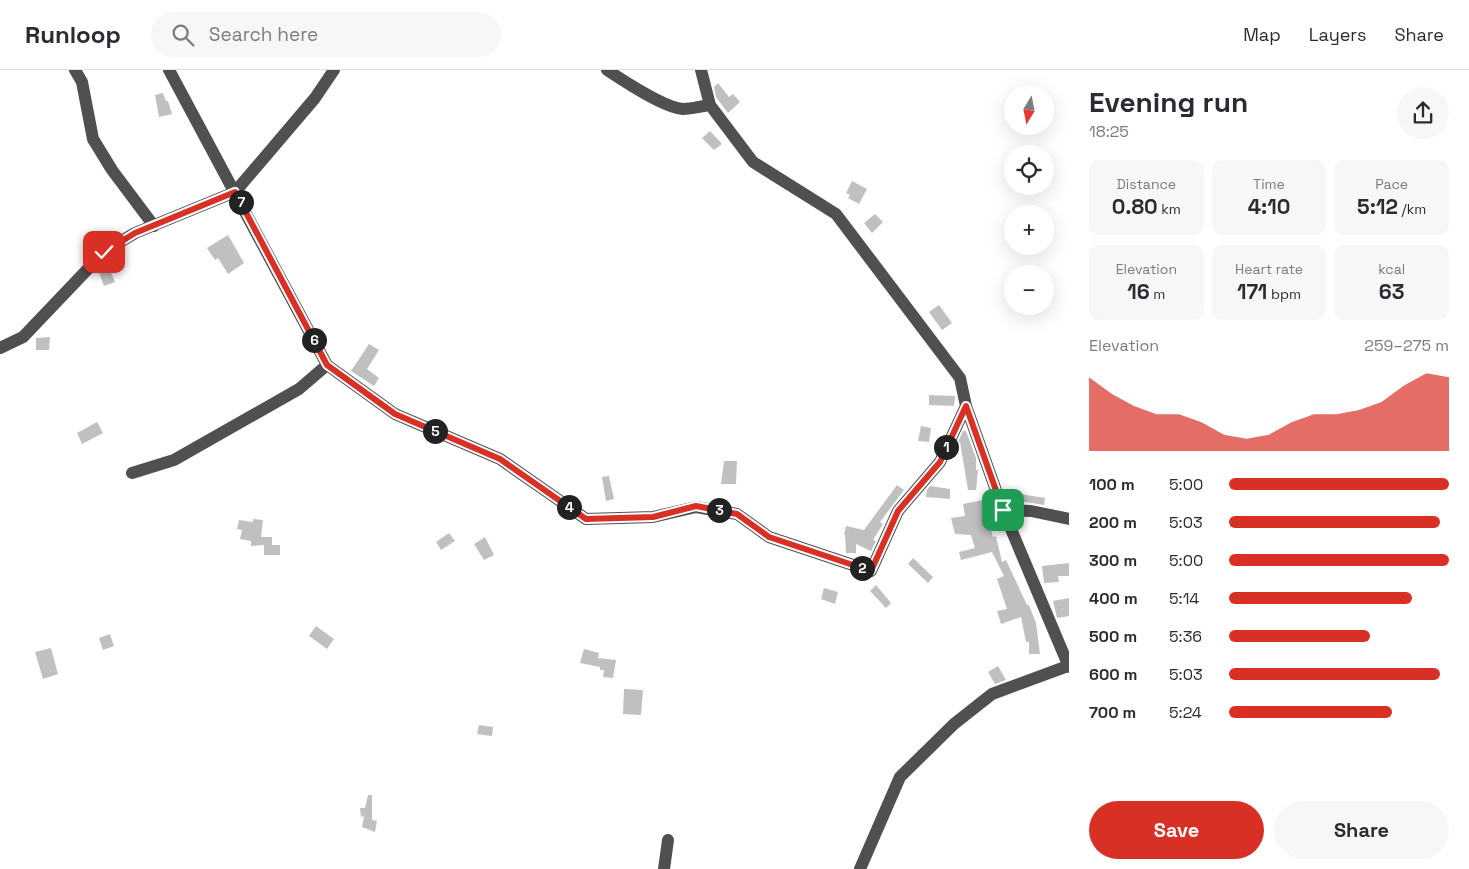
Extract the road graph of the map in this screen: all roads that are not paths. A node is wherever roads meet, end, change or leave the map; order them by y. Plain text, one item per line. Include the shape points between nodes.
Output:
1 (75, 70) edge
2 (170, 70) edge
3 (334, 70) edge
4 (607, 70) edge
5 (701, 70) edge
6 (710, 105) junction
7 (235, 192) junction
8 (154, 226) junction
9 (0, 348) edge
10 (327, 365) junction
11 (966, 406) junction
12 (132, 473) dead end
13 (1003, 510) junction
14 (1069, 519) edge
15 (1069, 667) edge
16 (668, 840) dead end
17 (664, 869) edge
18 (860, 869) edge

1 - 8 street via 82,82 93,139
2 - 7 street
3 - 7 street via 315,98
4 - 6 street via 674,107
5 - 6 street
6 - 11 street via 753,162 836,214 960,378
7 - 8 street
7 - 10 street
8 - 9 street via 135,233 104,252 23,337
10 - 11 street via 395,414 500,459 586,519 653,517 696,506 737,514 769,537 871,571 898,511 940,462
10 - 12 street via 299,389 174,460
11 - 13 street
13 - 14 street via 1030,511
13 - 15 street
15 - 18 street via 992,694 954,724 900,778
16 - 17 street

